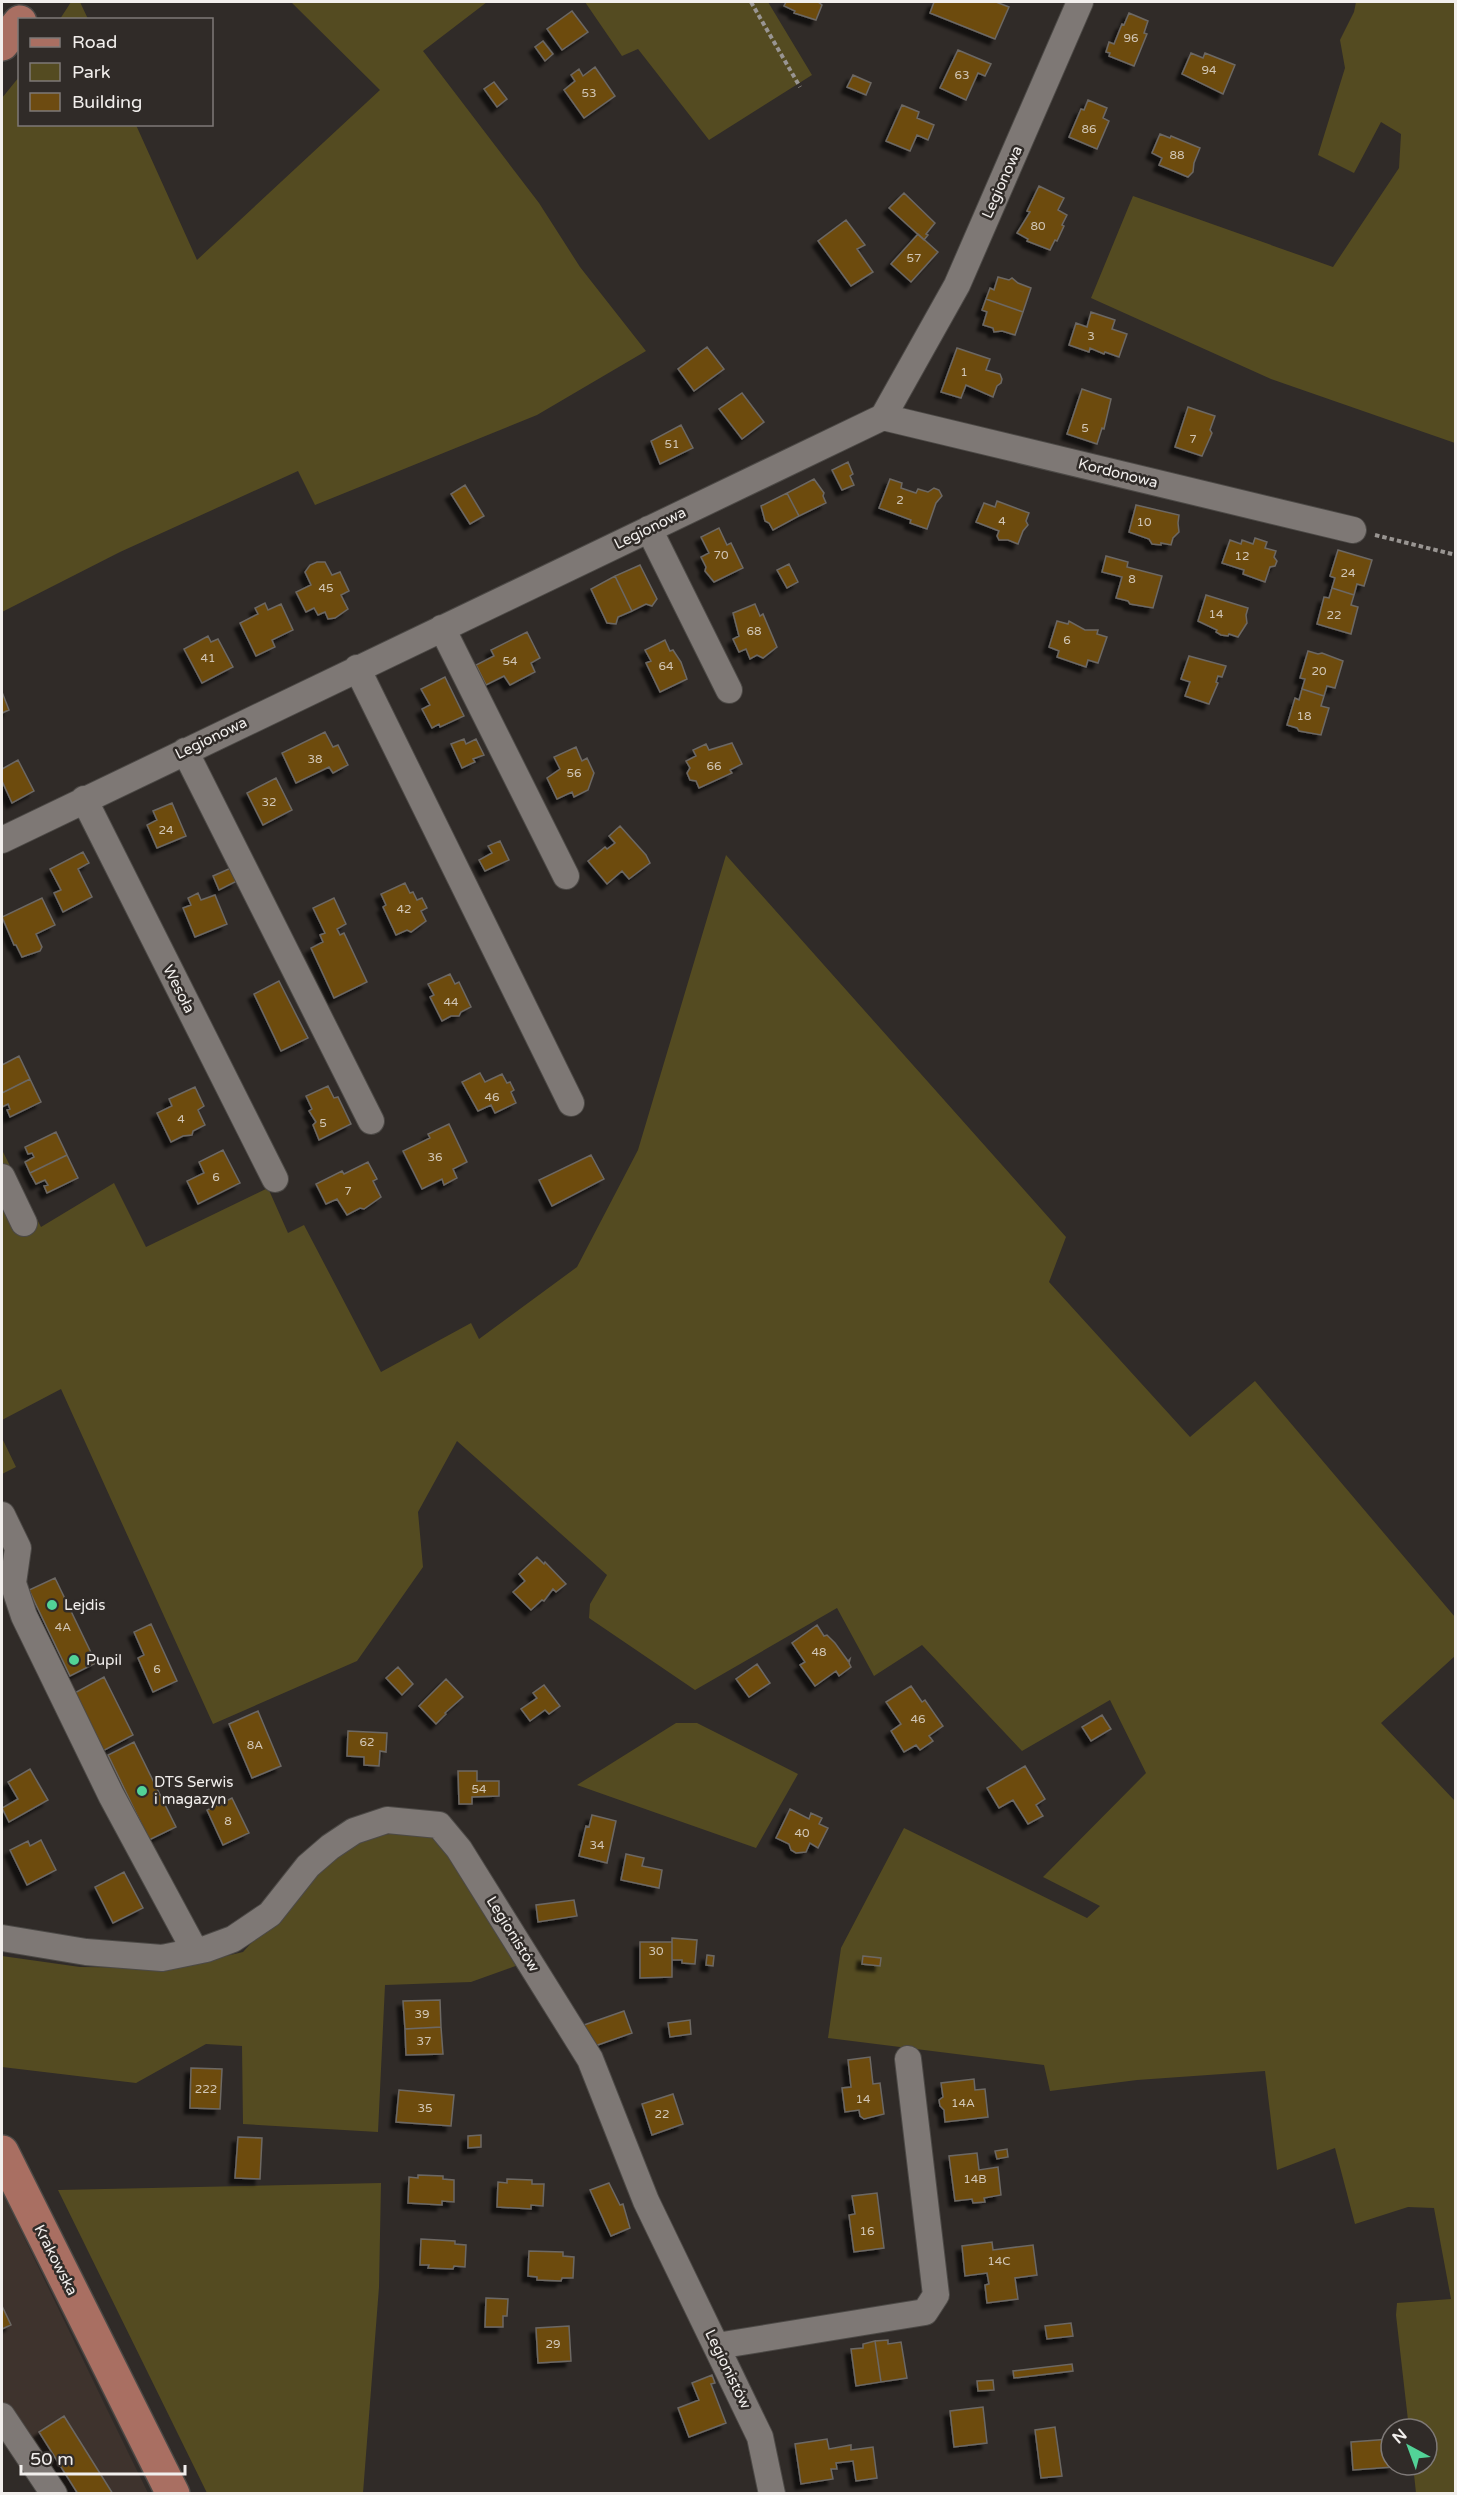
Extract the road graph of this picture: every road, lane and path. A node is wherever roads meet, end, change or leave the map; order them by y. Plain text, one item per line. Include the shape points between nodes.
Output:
1 (32, 2) edge
2 (751, 2) edge
3 (1080, 2) edge
4 (22, 18) edge
5 (18, 24) edge
6 (2, 44) edge
7 (800, 87) dead end
8 (883, 417) junction
9 (649, 529) junction
10 (1353, 530) joint
11 (1455, 555) edge
12 (442, 628) junction
13 (357, 668) junction
14 (729, 690) dead end
15 (185, 751) junction
16 (84, 799) junction
17 (2, 840) edge
18 (566, 876) dead end
19 (571, 1103) dead end
20 (371, 1121) dead end
21 (2, 1178) edge
22 (275, 1179) dead end
23 (24, 1223) dead end
24 (2, 1515) edge
25 (2, 1938) edge
26 (195, 1951) junction
27 (908, 2059) dead end
28 (2, 2152) edge
29 (717, 2346) junction
30 (2, 2416) edge
31 (54, 2493) edge
32 (173, 2493) edge
33 (772, 2493) edge

1 - 4 main road
2 - 7 path
3 - 8 street, Legionowa via 957,285
5 - 6 main road
8 - 9 street, Legionowa
8 - 10 street, Kordonowa
9 - 12 street, Legionowa
9 - 14 street
10 - 11 path
12 - 13 street, Legionowa
12 - 18 street
13 - 15 street, Legionowa
13 - 19 street
15 - 16 street, Legionowa
15 - 20 street
16 - 17 street, Legionowa
16 - 22 street, Wesoła
21 - 23 street
24 - 26 street via 18,1548 14,1583 24,1616 111,1795
25 - 26 street, Legionistów via 86,1952 162,1958
26 - 29 street, Legionistów via 253,1928 270,1914 308,1866 354,1831 387,1820 439,1825 459,1849 591,2059 646,2201
27 - 29 street via 936,2295 925,2312
28 - 32 main road, Krakowska
29 - 33 street, Legionistów via 760,2437
30 - 31 street

